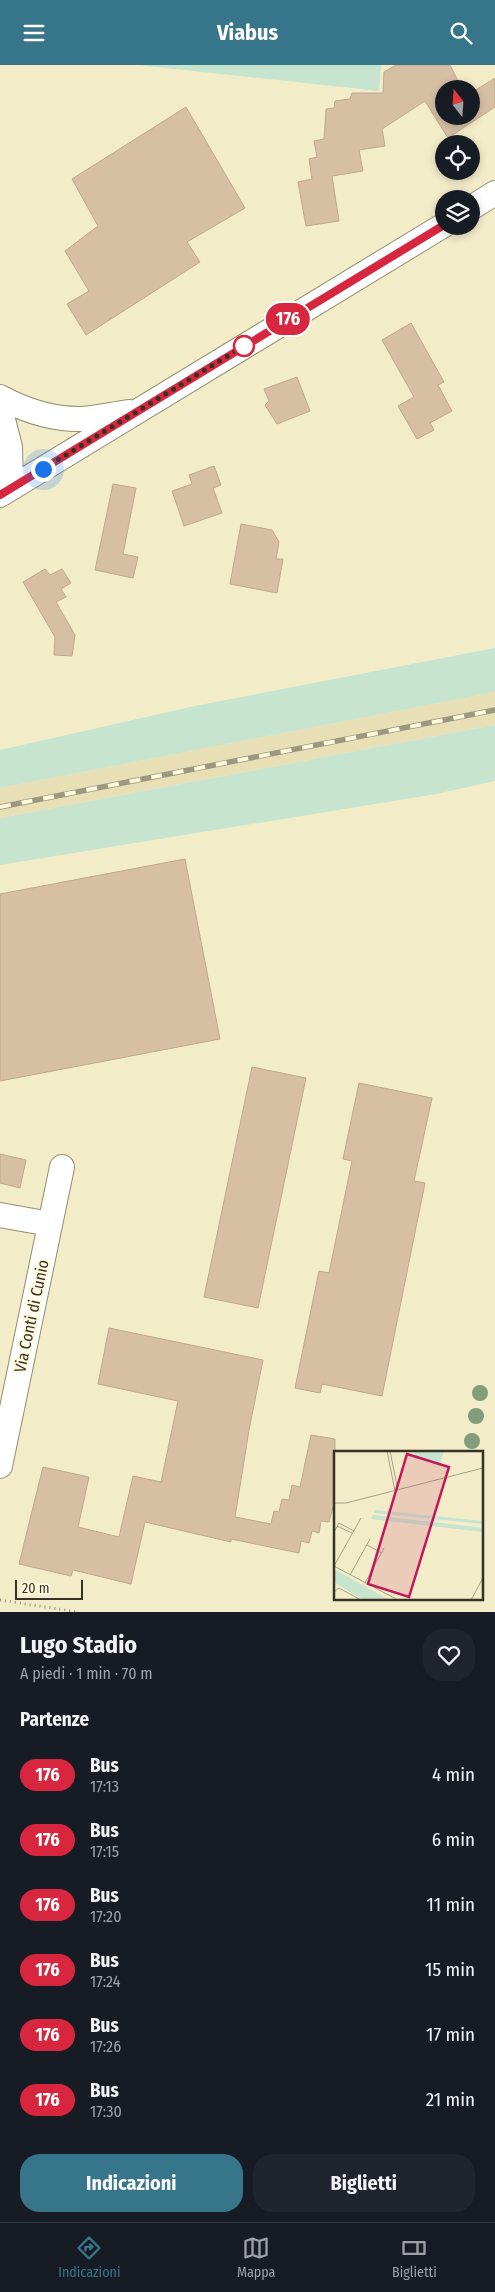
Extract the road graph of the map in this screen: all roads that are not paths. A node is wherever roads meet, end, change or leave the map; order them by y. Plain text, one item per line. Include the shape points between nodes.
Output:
1 (495, 193) edge
2 (480, 202) edge
3 (435, 230) edge
4 (0, 397) edge
5 (0, 408) edge
6 (139, 410) junction
7 (6, 492) edge
8 (62, 1167) dead end
9 (0, 1215) edge
10 (50, 1224) junction
11 (0, 1466) edge

1 - 2 street
3 - 6 street
4 - 6 street via 44,415 78,419
5 - 7 street via 10,447
6 - 7 street
8 - 10 street, Via Conti di Cunio
9 - 10 street
10 - 11 street, Via Conti di Cunio

